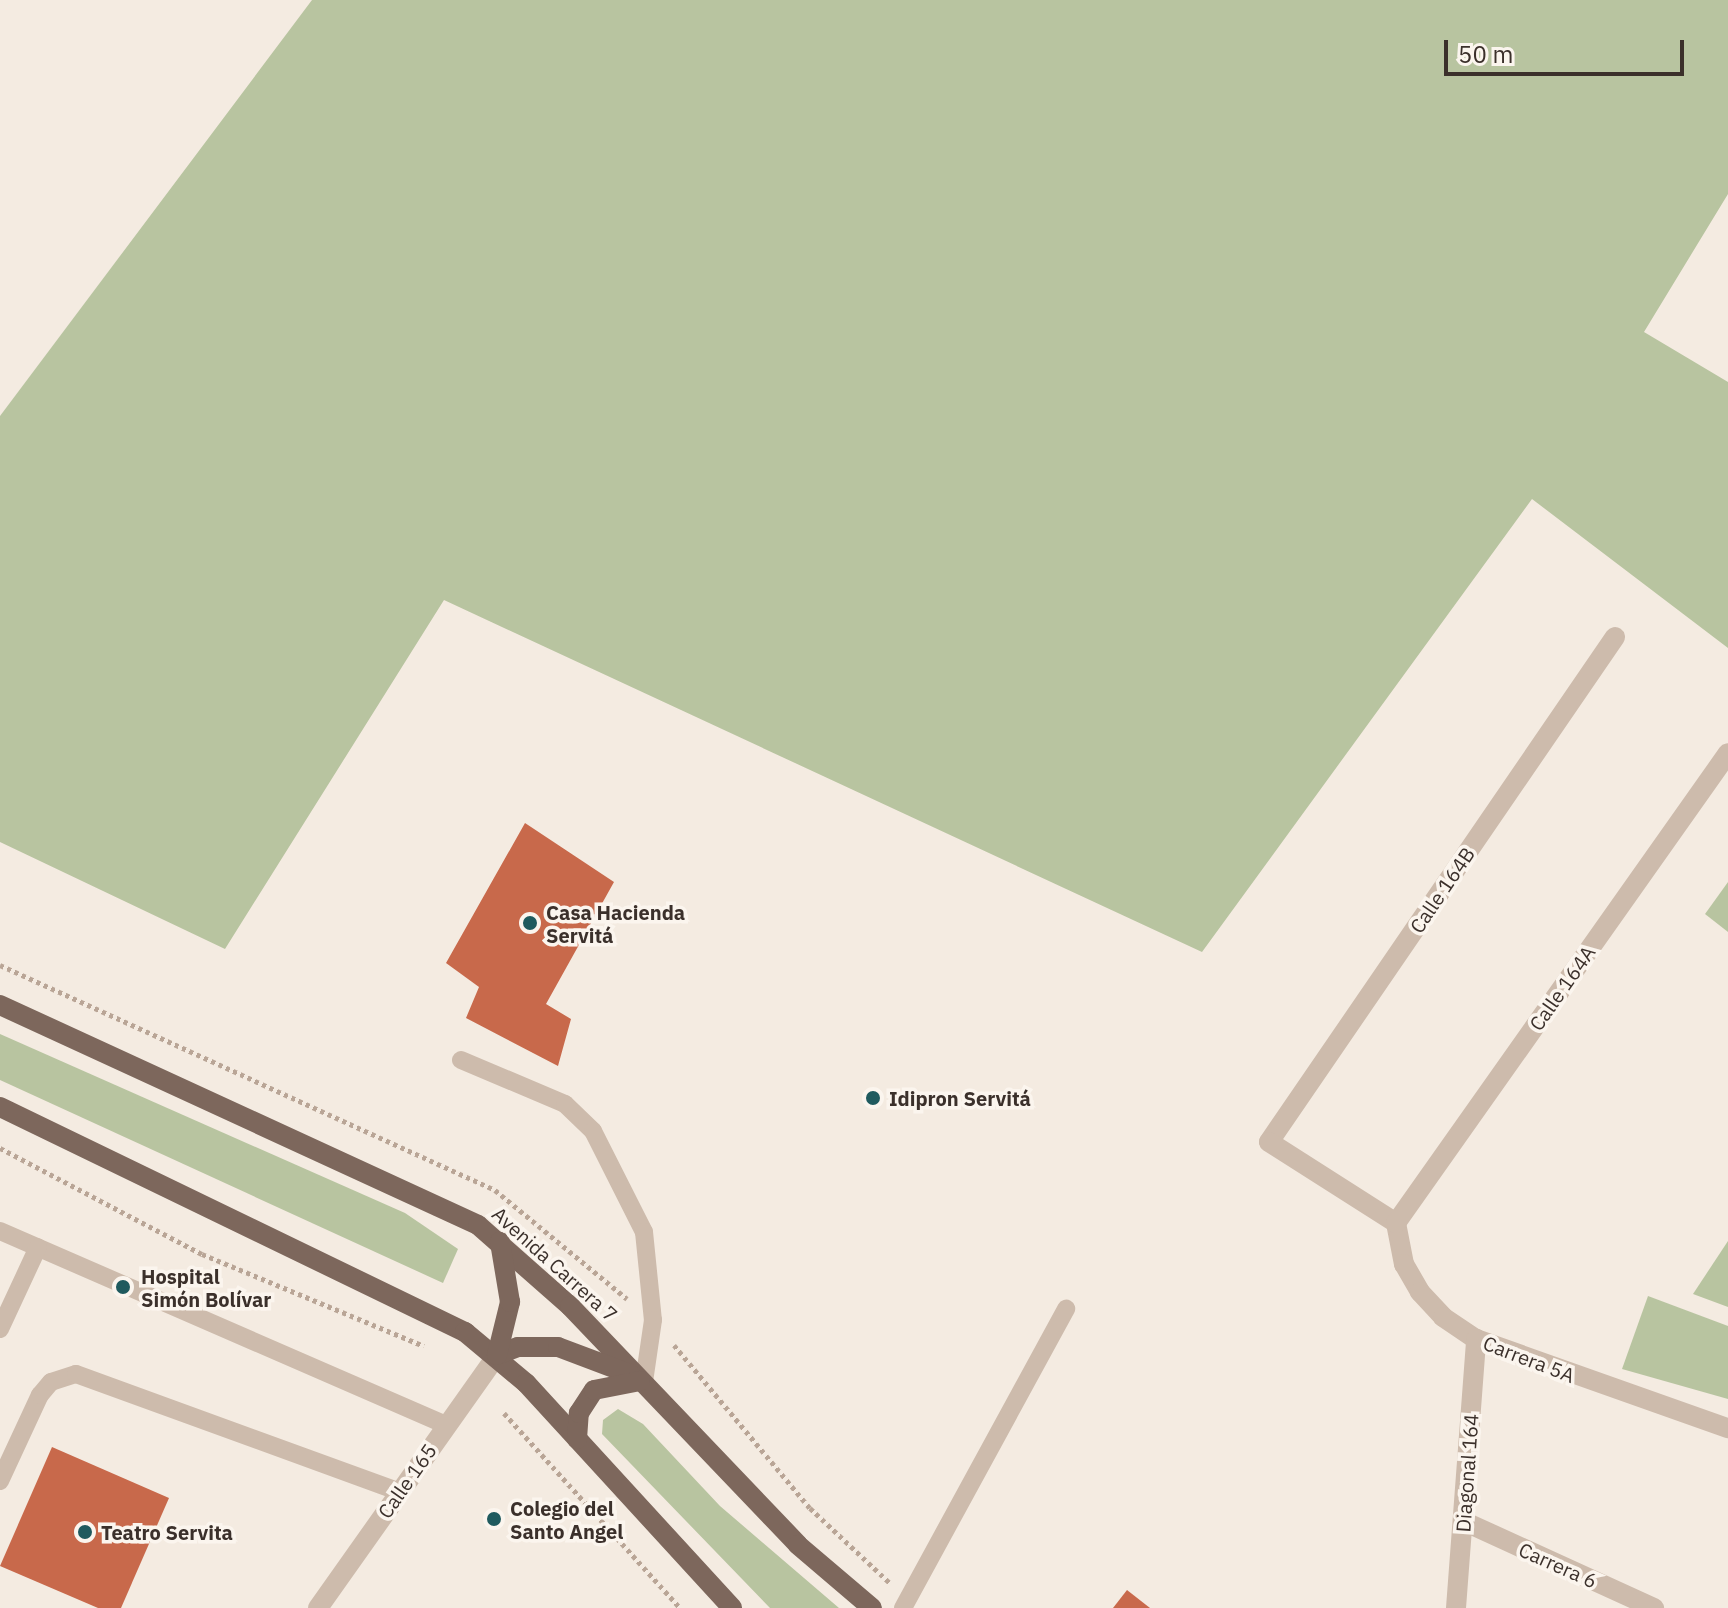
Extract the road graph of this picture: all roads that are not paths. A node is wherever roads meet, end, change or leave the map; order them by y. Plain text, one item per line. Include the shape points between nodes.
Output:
1 (1615, 637) dead end
2 (1728, 753) edge
3 (0, 1005) edge
4 (461, 1060) dead end
5 (0, 1107) edge
6 (1396, 1223) junction
7 (0, 1231) edge
8 (500, 1241) junction
9 (38, 1247) junction
10 (1066, 1309) dead end
11 (0, 1329) edge
12 (1476, 1339) junction
13 (497, 1355) junction
14 (644, 1382) junction
15 (447, 1425) junction
16 (1728, 1428) edge
17 (577, 1439) junction
18 (0, 1481) edge
19 (400, 1492) junction
20 (1463, 1521) junction
21 (906, 1602) edge
22 (318, 1608) edge
23 (732, 1608) edge
24 (872, 1608) edge
25 (1456, 1608) edge
26 (1654, 1608) edge

1 - 6 street, Calle 164B via 1269,1142
2 - 6 street, Calle 164A
3 - 8 main road, Avenida Carrera 7 via 409,1189
4 - 14 lane via 583,1114 644,1232 653,1320
5 - 13 main road via 438,1314
6 - 12 street, Carrera 5A via 1404,1264 1420,1292 1443,1317
7 - 9 lane
8 - 13 main road via 510,1302
8 - 14 main road, Avenida Carrera 7
9 - 11 lane
9 - 15 lane
10 - 21 lane
12 - 16 street, Carrera 5A
12 - 20 street, Diagonal 164
13 - 14 main road via 518,1347 558,1347
13 - 15 street, Calle 165
13 - 17 main road
14 - 17 main road via 624,1380 594,1390 579,1413
14 - 24 main road, Avenida Carrera 7 via 798,1545
15 - 19 street, Calle 165
17 - 23 main road
18 - 19 lane via 40,1395 51,1382 76,1374
19 - 22 street, Calle 165
20 - 25 street, Diagonal 164
20 - 26 street, Carrera 6

